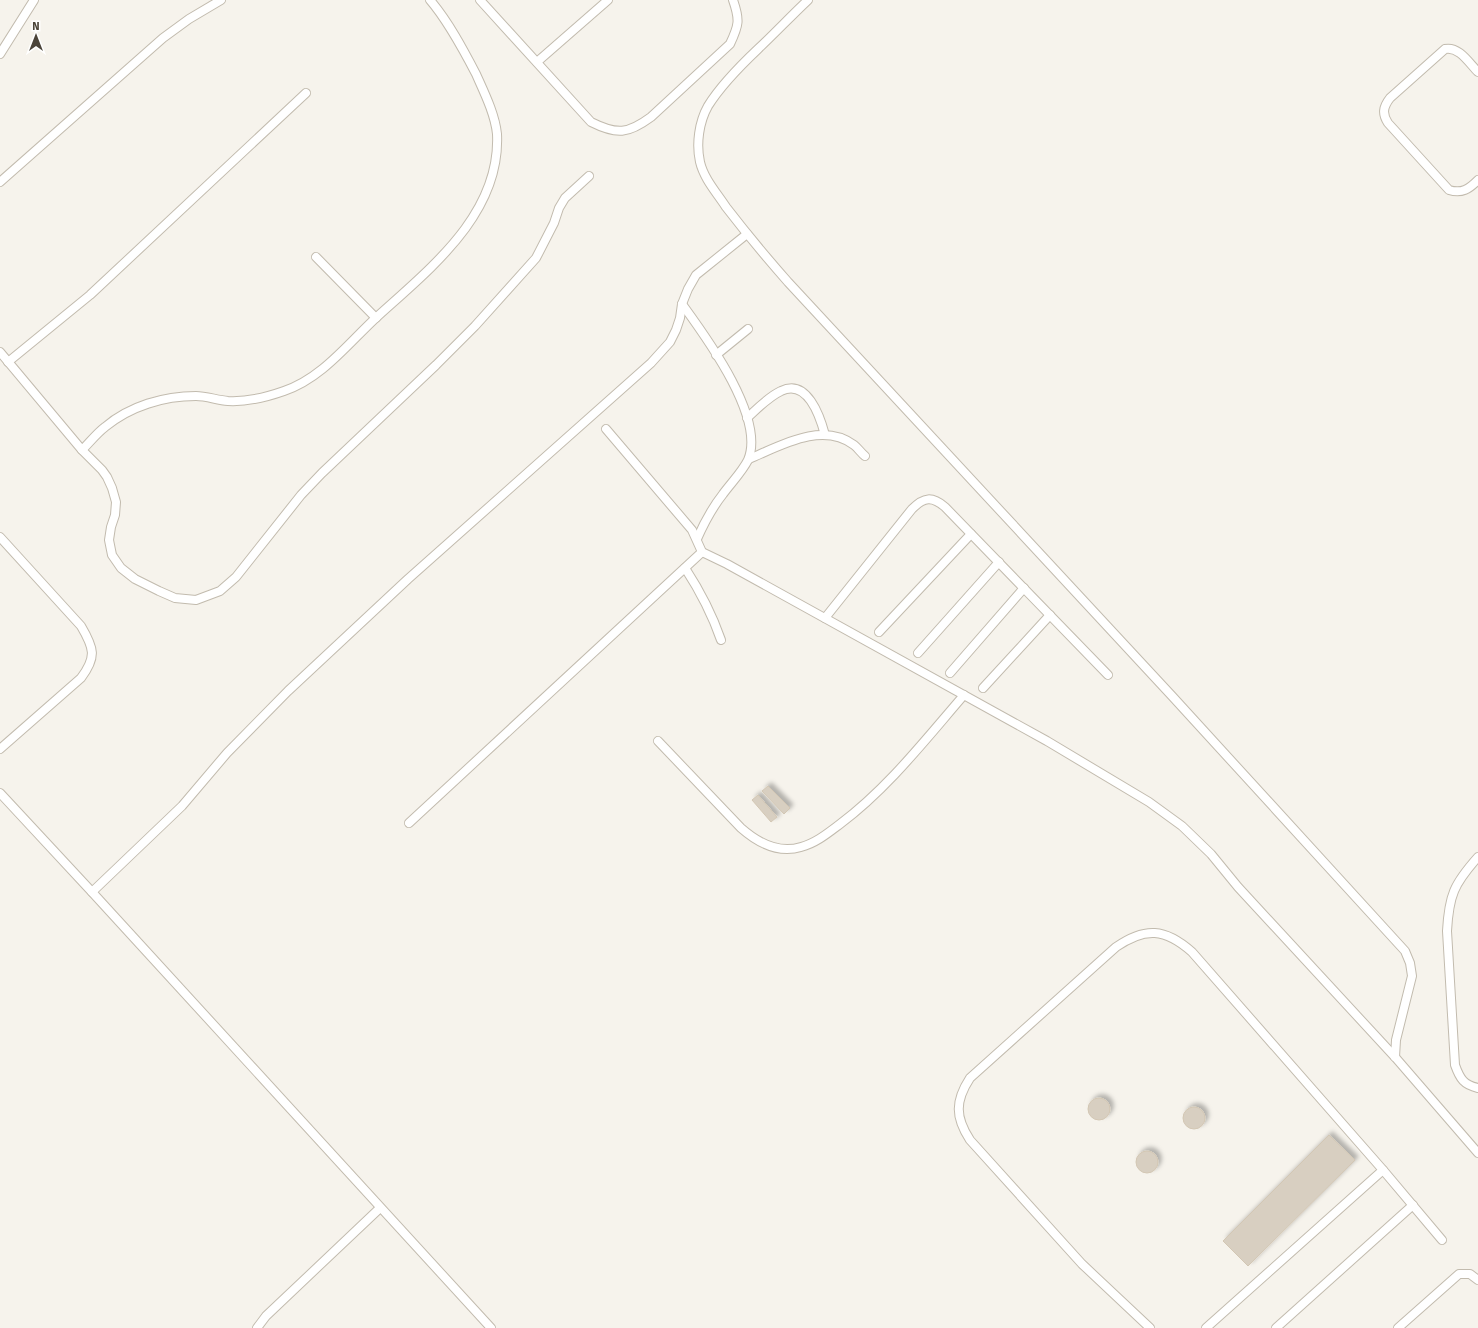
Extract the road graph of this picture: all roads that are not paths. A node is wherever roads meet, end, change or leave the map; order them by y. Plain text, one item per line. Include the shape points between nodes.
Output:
1 (34, 0) edge
2 (221, 0) edge
3 (430, 0) edge
4 (480, 0) edge
5 (608, 0) edge
6 (733, 0) edge
7 (808, 0) edge
8 (0, 54) edge
9 (537, 62) junction
10 (1478, 72) edge
11 (306, 93) dead end
12 (589, 176) dead end
13 (1478, 180) edge
14 (0, 182) edge
15 (747, 234) junction
16 (316, 257) dead end
17 (682, 304) junction
18 (376, 318) junction
19 (748, 329) dead end
20 (0, 352) edge
21 (716, 355) junction
22 (8, 362) junction
23 (747, 418) junction
24 (606, 429) dead end
25 (824, 435) junction
26 (82, 450) junction
27 (865, 456) dead end
28 (748, 459) junction
29 (971, 534) junction
30 (0, 537) edge
31 (697, 539) junction
32 (702, 552) junction
33 (999, 562) junction
34 (685, 568) junction
35 (1024, 588) junction
36 (1050, 615) junction
37 (825, 618) junction
38 (879, 632) dead end
39 (721, 640) dead end
40 (918, 653) dead end
41 (950, 673) dead end
42 (1108, 675) dead end
43 (983, 688) dead end
44 (964, 695) junction
45 (658, 741) dead end
46 (0, 749) edge
47 (0, 793) edge
48 (409, 823) dead end
49 (1478, 857) edge
50 (92, 892) junction
51 (1395, 1057) junction
52 (1478, 1088) edge
53 (1478, 1153) edge
54 (1383, 1170) junction
55 (1412, 1205) junction
56 (380, 1208) junction
57 (1442, 1240) dead end
58 (1478, 1280) edge
59 (257, 1328) edge
60 (491, 1328) edge
61 (1150, 1328) edge
62 (1206, 1328) edge
63 (1276, 1328) edge
64 (1398, 1328) edge

1 - 8 lane
2 - 14 lane via 163,38
3 - 18 lane via 464,49 488,99 497,134 495,169 483,203 449,248 430,269
4 - 9 lane
5 - 9 lane
6 - 9 lane via 738,13 737,28 730,44 638,126 622,131 606,129 591,122
7 - 15 lane via 730,77 708,107 700,124 700,162 705,174
10 - 13 lane via 1455,49 1445,49 1390,98 1384,110 1384,117 1388,123 1449,190 1463,192
11 - 22 lane via 90,295
12 - 26 lane via 565,198 536,258 490,310 301,494 236,577 220,591 196,600 175,598 135,579 122,568 112,555 110,540 116,502 112,488 102,470
15 - 17 lane via 696,275
15 - 51 lane via 788,282 1405,951 1412,976 1396,1040
16 - 18 lane
17 - 21 lane
17 - 50 lane via 680,318 670,342 650,363 408,579 288,691 227,753 186,802
18 - 26 lane via 311,378 286,391 258,398 229,401 197,396 164,399 133,409 105,426
19 - 21 lane
20 - 22 lane
21 - 23 lane via 730,376
22 - 26 lane
23 - 25 lane via 774,394 789,388 797,389 808,397 813,405
23 - 28 lane via 752,445
24 - 31 lane
25 - 27 lane via 847,441
25 - 28 lane via 794,440
28 - 31 lane via 714,507
29 - 33 lane
29 - 37 lane via 939,502 932,499 918,503
29 - 38 lane
30 - 46 lane via 81,626 92,650 90,666 81,678
31 - 32 lane
32 - 34 lane
32 - 37 lane
33 - 35 lane
33 - 40 lane
34 - 39 lane via 706,604
34 - 48 lane
35 - 36 lane
35 - 41 lane
36 - 42 lane
36 - 43 lane
37 - 44 lane
44 - 45 lane via 882,789 834,829 801,847 784,849 768,846 753,839
44 - 51 lane via 1129,790 1182,826 1211,854 1238,887
47 - 50 lane
49 - 52 lane via 1454,888 1448,909 1447,931 1455,1065 1460,1078 1470,1086
50 - 56 lane
51 - 53 lane
54 - 55 lane
54 - 61 lane via 1179,940 1163,934 1146,933 1130,937 970,1078 959,1102 959,1116 963,1129 980,1152 1082,1264
54 - 62 lane
55 - 57 lane
55 - 63 lane
56 - 59 lane via 266,1316
56 - 60 lane
58 - 64 lane via 1470,1274 1459,1274

